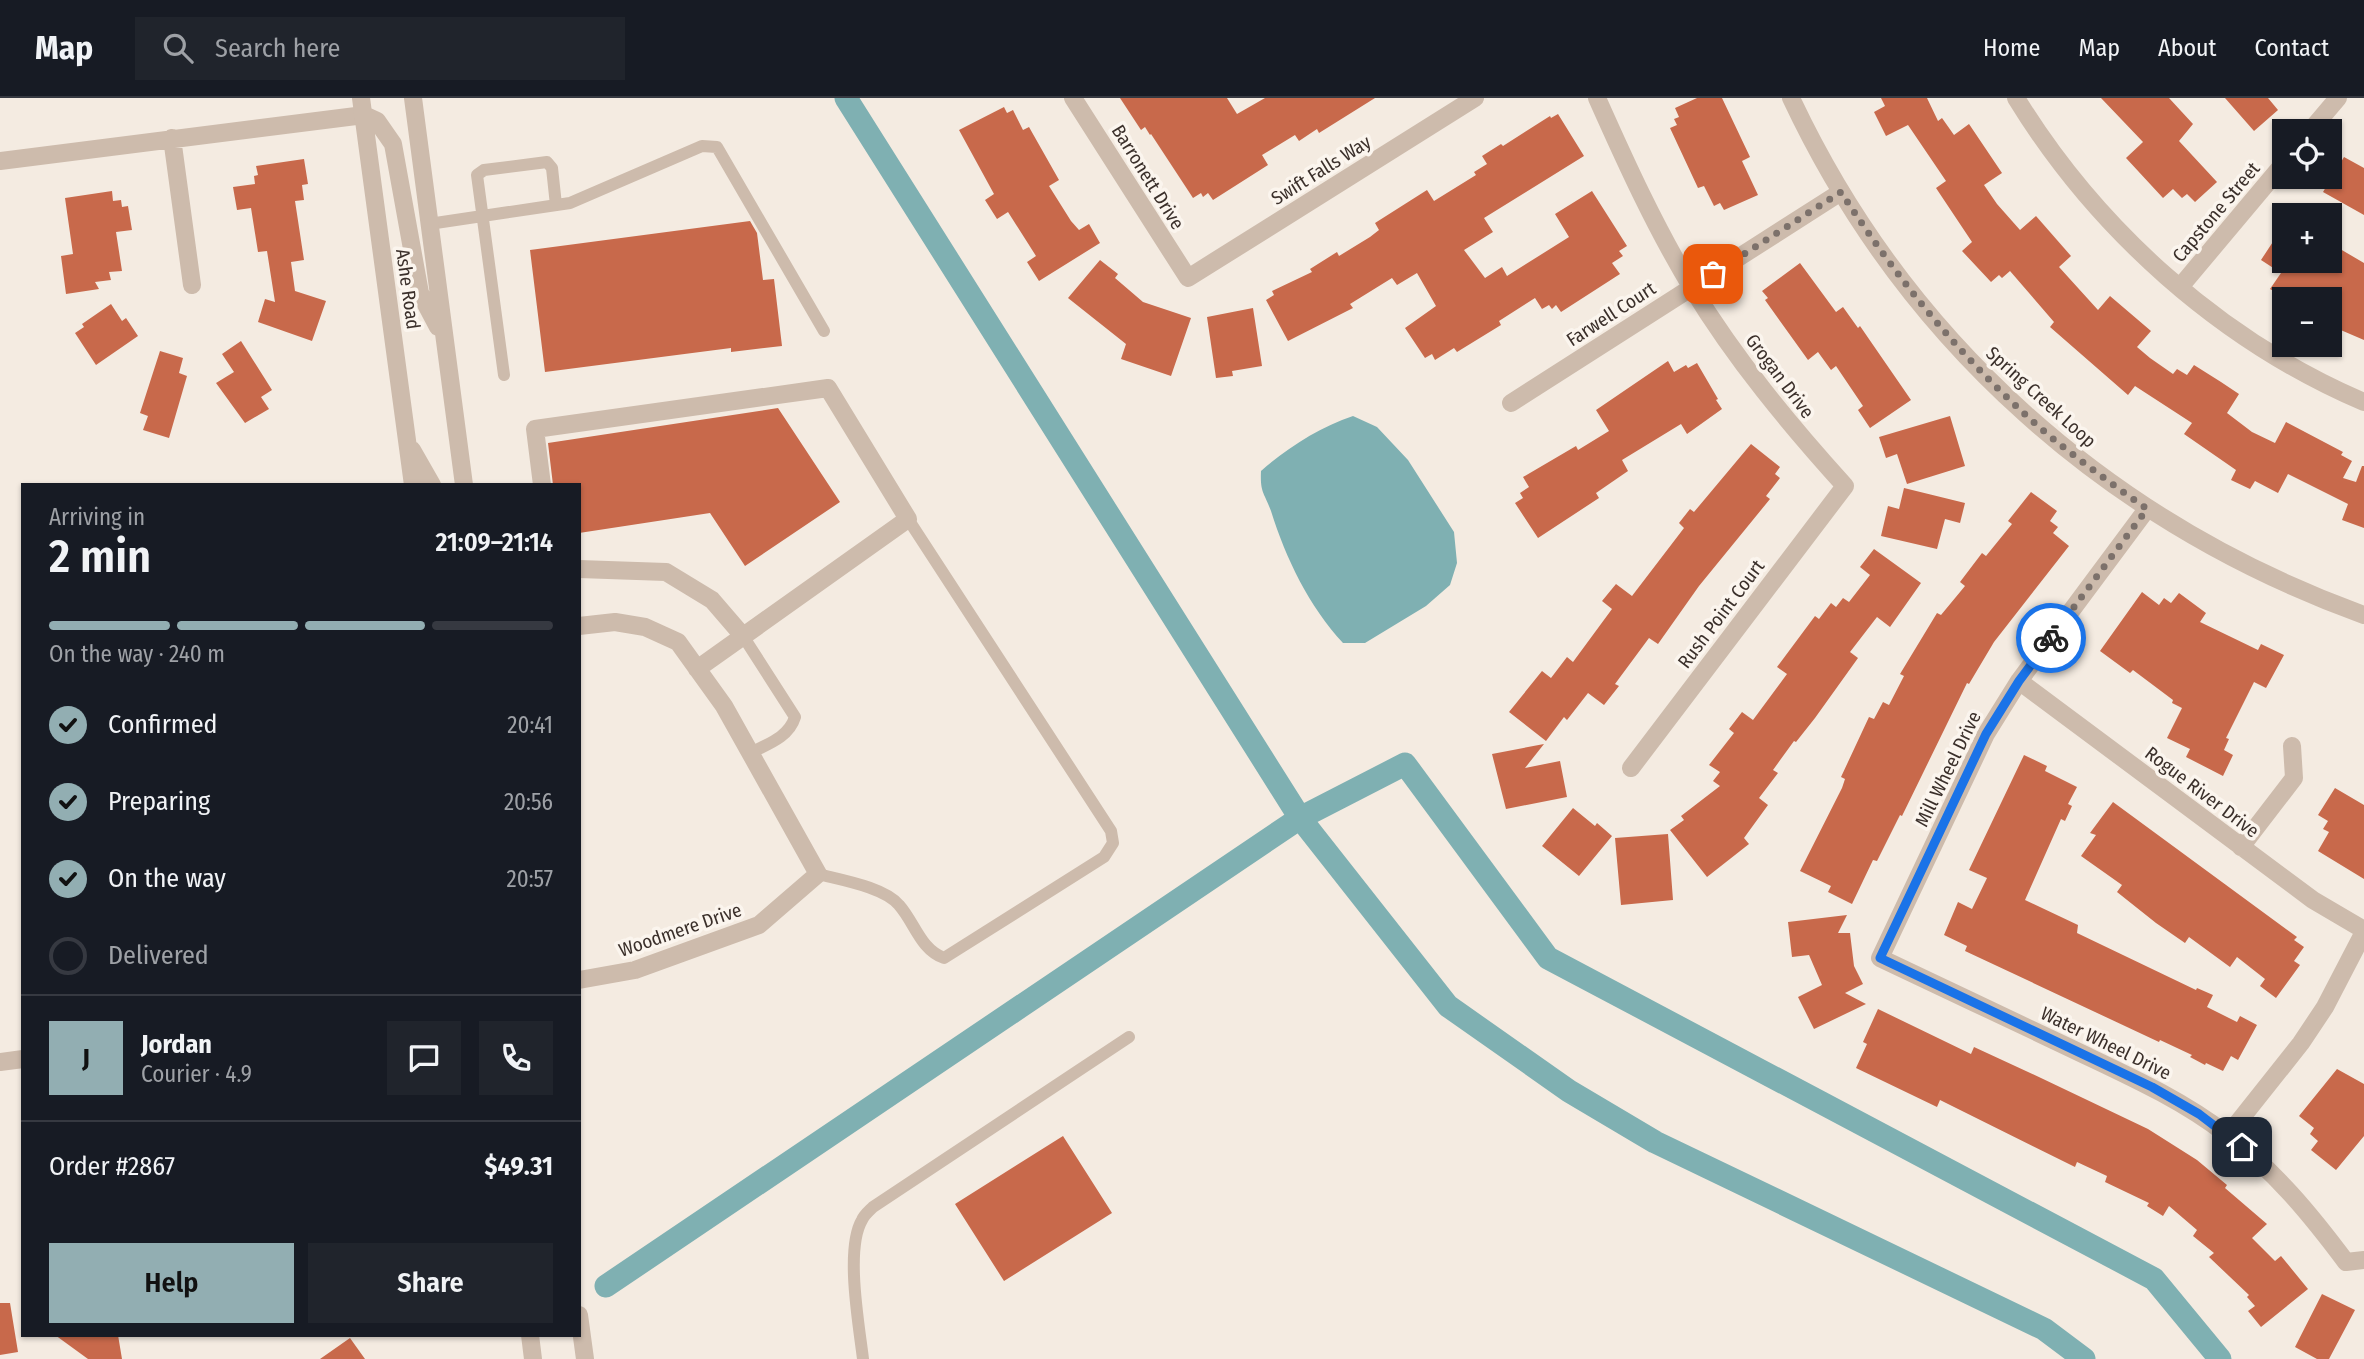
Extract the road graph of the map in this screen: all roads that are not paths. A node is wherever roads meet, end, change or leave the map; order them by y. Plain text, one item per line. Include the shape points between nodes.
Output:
1 (413, 98) edge
2 (1073, 98) edge
3 (1475, 98) edge
4 (1597, 98) edge
5 (1791, 98) edge
6 (2016, 98) edge
7 (2338, 98) edge
8 (363, 106) edge
9 (2320, 119) edge
10 (173, 138) junction
11 (0, 161) edge
12 (2272, 177) edge
13 (1841, 192) junction
14 (556, 205) junction
15 (482, 216) junction
16 (429, 224) junction
17 (1188, 278) joint
18 (192, 285) dead end
19 (2180, 287) junction
20 (1692, 288) junction
21 (824, 331) dead end
22 (445, 340) junction
23 (504, 375) dead end
24 (2364, 402) edge
25 (1511, 403) dead end
26 (407, 441) junction
27 (413, 483) edge
28 (431, 483) edge
29 (464, 483) edge
30 (542, 483) edge
31 (1845, 486) joint
32 (2147, 509) junction
33 (908, 519) junction
34 (581, 569) edge
35 (2364, 615) edge
36 (581, 626) edge
37 (743, 636) junction
38 (697, 668) junction
39 (2019, 681) junction
40 (2292, 746) dead end
41 (750, 753) junction
42 (1631, 768) dead end
43 (2241, 847) junction
44 (818, 874) junction
45 (2364, 931) edge
46 (1880, 958) joint
47 (581, 980) edge
48 (1129, 1037) dead end
49 (21, 1059) edge
50 (0, 1062) edge
51 (2228, 1135) junction
52 (2355, 1261) edge
53 (581, 1329) edge
54 (530, 1337) edge
55 (533, 1359) edge
56 (585, 1359) edge
57 (863, 1359) edge

1 - 16 street, Ashe Road
2 - 17 street, Barronett Drive
3 - 17 street, Swift Falls Way
4 - 20 street, Grogan Drive via 1633,180
5 - 13 street, Spring Creek Loop
6 - 19 street via 2073,179 2119,231
7 - 9 street
8 - 10 street
8 - 22 street via 393,144 420,293
8 - 26 street, Ashe Road
10 - 11 street
10 - 18 street
12 - 19 street, Capstone Street
13 - 20 street, Farwell Court
13 - 32 street, Spring Creek Loop via 1894,271 1965,356 2077,458
14 - 15 lane
14 - 15 lane via 547,162 484,170 477,175
14 - 21 lane via 702,146 717,147
15 - 16 lane
15 - 23 lane
16 - 22 street, Ashe Road
19 - 24 street via 2281,360
20 - 25 street, Farwell Court
20 - 31 street, Grogan Drive via 1760,388
22 - 29 street, Ashe Road
26 - 27 street, Ashe Road
26 - 28 street
30 - 33 street via 535,429 828,388
31 - 42 street, Rush Point Court
32 - 35 street, Spring Creek Loop via 2272,578
32 - 39 street, Mill Wheel Drive
33 - 37 street
33 - 44 lane via 1111,831 1113,843 1104,857 944,958 927,948 898,903 881,892
34 - 37 street via 666,572 712,600
36 - 38 street via 615,622 645,627 678,642
37 - 38 street
37 - 41 lane via 795,717 792,727 781,736
38 - 41 street
39 - 43 street, Rogue River Drive
39 - 46 street, Mill Wheel Drive via 1986,734
40 - 43 street via 2294,778
41 - 44 street
43 - 45 street, Rogue River Drive
44 - 47 street, Woodmere Drive via 759,925 635,970
45 - 51 street via 2325,1007
46 - 51 street, Water Wheel Drive via 2152,1087
48 - 57 lane via 873,1207 861,1220 854,1272
49 - 50 street
51 - 52 street, Water Wheel Drive via 2271,1172
53 - 56 street
54 - 55 street

